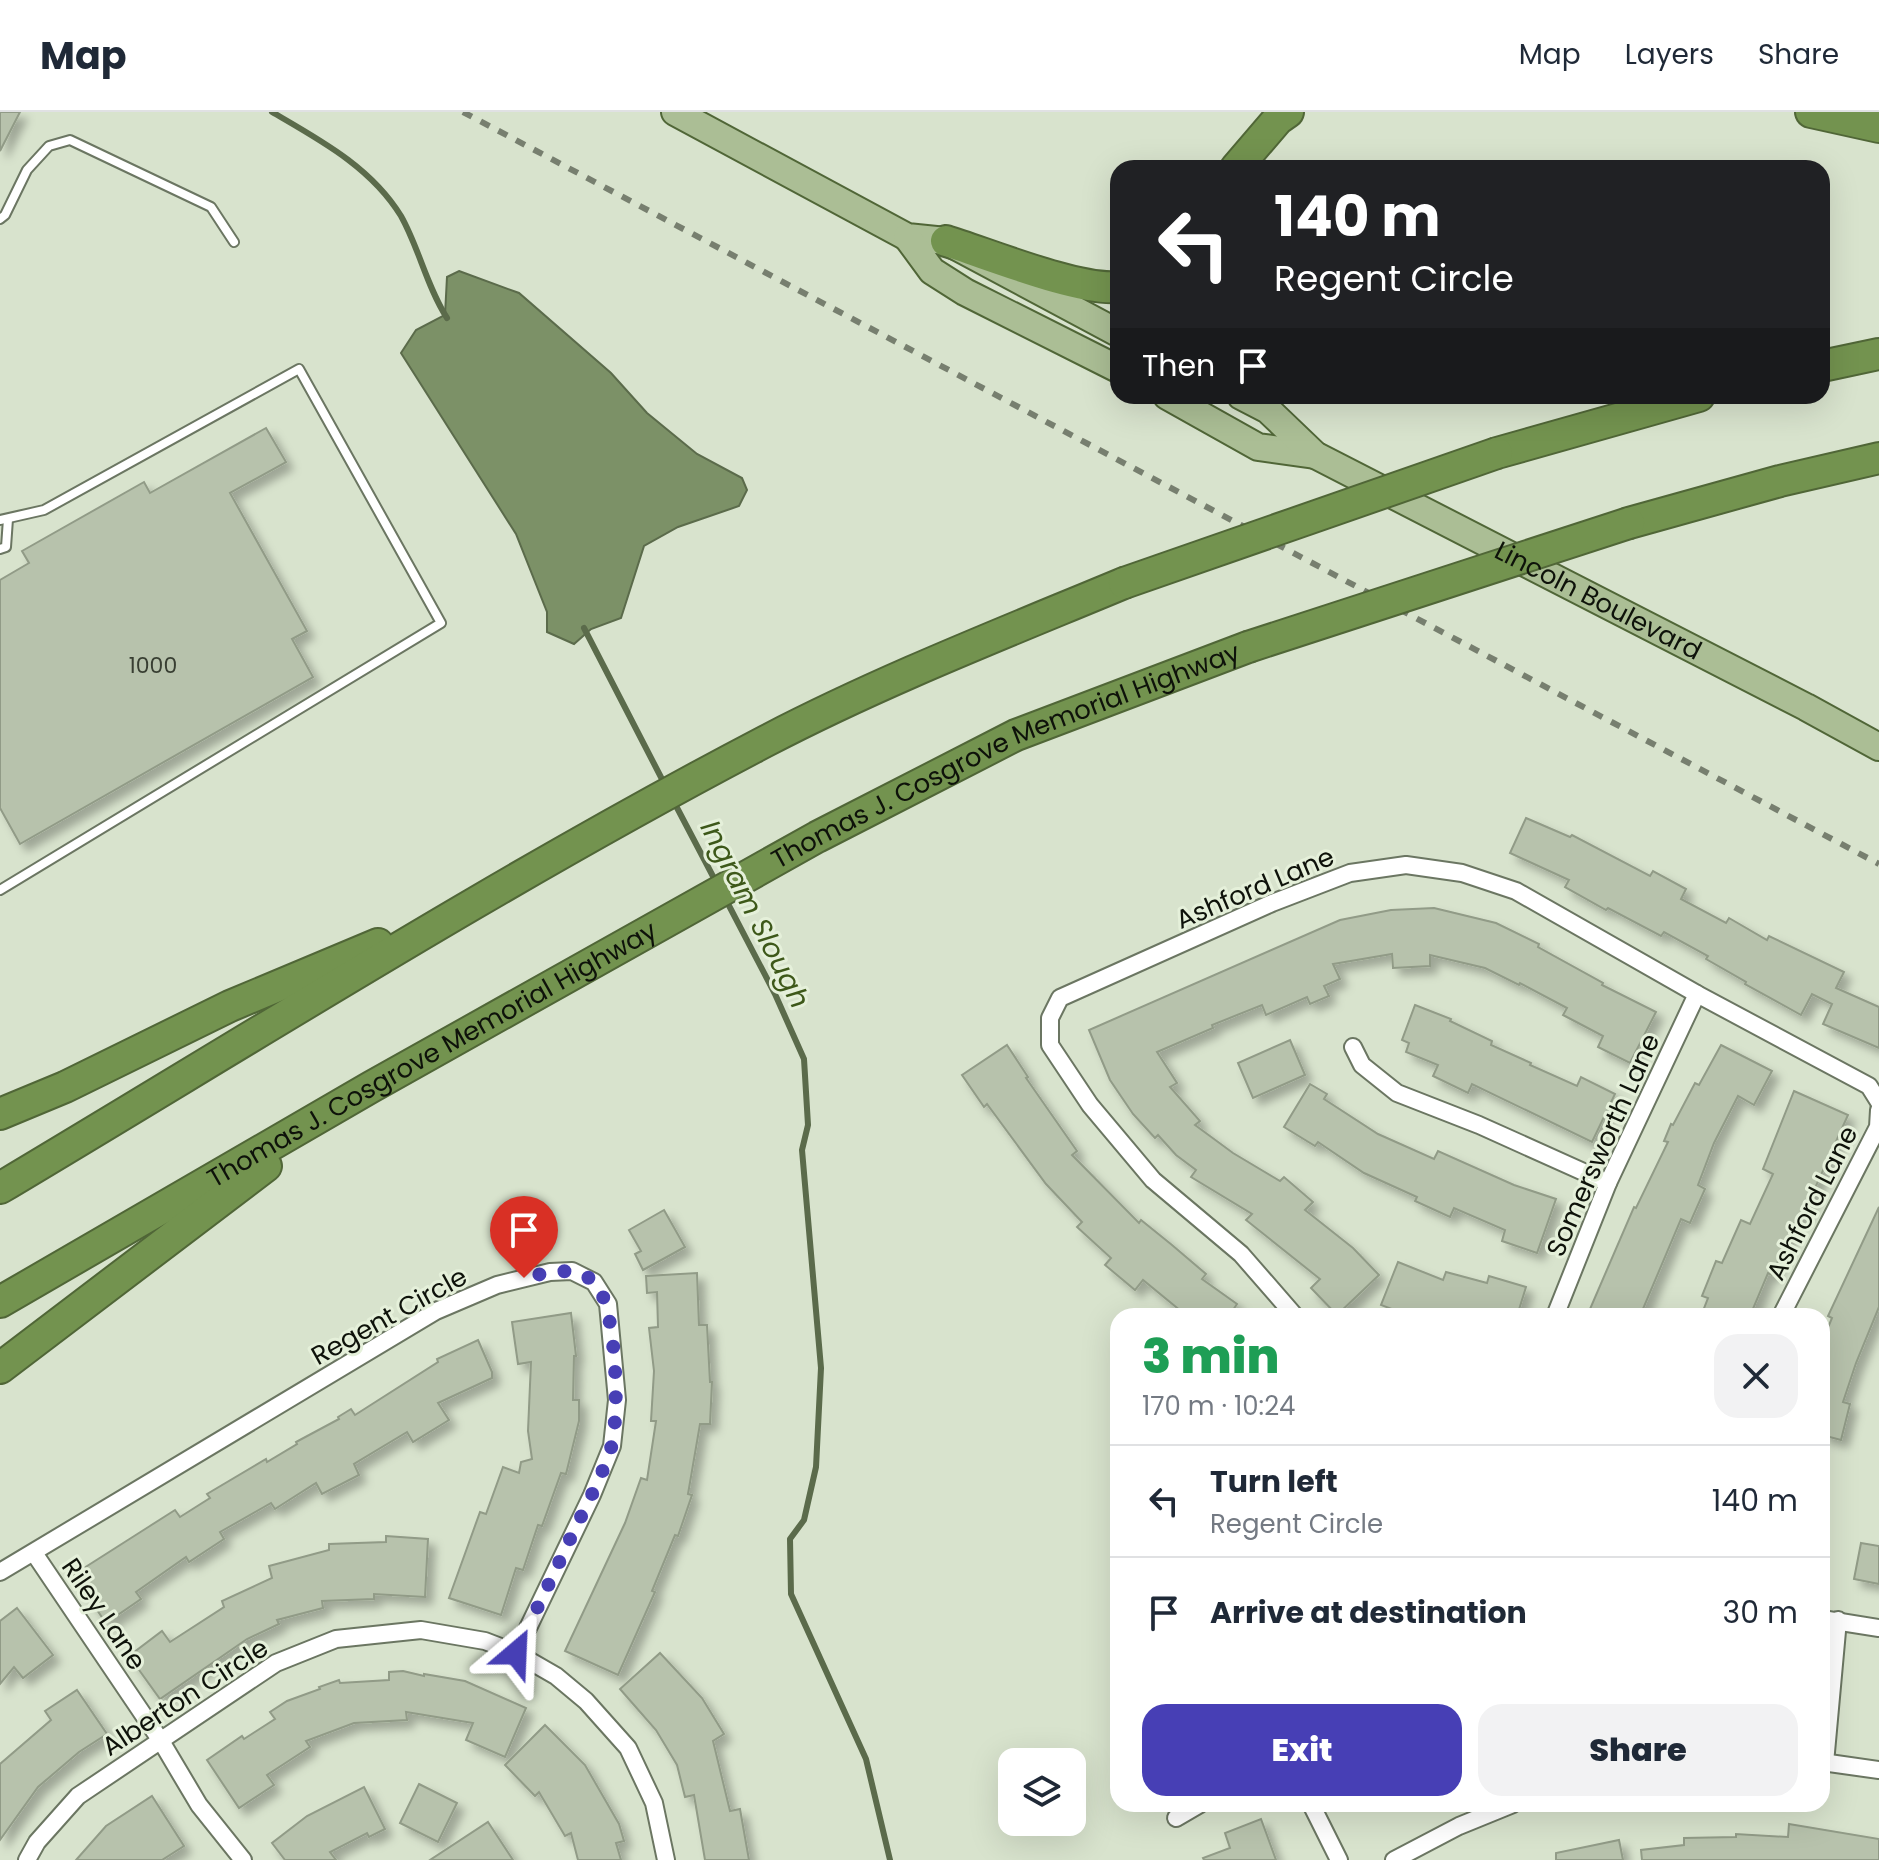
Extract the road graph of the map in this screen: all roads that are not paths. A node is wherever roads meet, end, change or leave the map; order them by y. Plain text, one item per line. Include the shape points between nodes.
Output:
1 (675, 112) edge
2 (1288, 112) edge
3 (1811, 112) edge
4 (1879, 127) edge
5 (1243, 160) edge
6 (0, 219) edge
7 (907, 237) junction
8 (946, 241) junction
9 (234, 242) dead end
10 (1110, 288) edge
11 (1110, 329) edge
12 (1879, 354) edge
13 (1830, 364) edge
14 (1110, 365) edge
15 (1181, 404) edge
16 (1256, 404) edge
17 (1671, 404) edge
18 (1315, 455) junction
19 (1879, 458) edge
20 (4, 520) edge
21 (0, 549) edge
22 (1879, 747) edge
23 (0, 890) edge
24 (476, 903) junction
25 (1697, 994) junction
26 (1353, 1047) dead end
27 (371, 1087) junction
28 (1879, 1102) edge
29 (1879, 1110) edge
30 (0, 1114) edge
31 (1608, 1183) junction
32 (0, 1188) edge
33 (0, 1302) edge
34 (1288, 1308) edge
35 (1558, 1308) edge
36 (1785, 1308) edge
37 (0, 1368) edge
38 (34, 1553) junction
39 (0, 1572) edge
40 (1830, 1619) edge
41 (1879, 1628) edge
42 (516, 1653) junction
43 (161, 1741) junction
44 (1830, 1763) edge
45 (1879, 1770) edge
46 (1186, 1812) edge
47 (1315, 1812) edge
48 (1493, 1812) edge
49 (1176, 1818) dead end
50 (27, 1860) edge
51 (243, 1860) edge
52 (666, 1860) edge
53 (1339, 1860) edge
54 (1394, 1860) edge

1 - 7 main road
2 - 5 highway
3 - 4 highway
6 - 9 lane via 27,170 49,146 70,140 211,207
7 - 8 main road
7 - 14 main road via 932,271 965,292
8 - 10 highway
8 - 11 main road
12 - 13 highway
15 - 18 main road, Lincoln Boulevard via 1258,447
16 - 18 main road, Lincoln Boulevard
17 - 24 highway, bridge via 1497,453 1124,583 951,655 767,740
18 - 22 main road, Lincoln Boulevard
19 - 27 highway, Thomas J. Cosgrove Memorial Highway, bridge via 1629,523 1248,647 1016,735 817,837
20 - 21 lane via 6,547
20 - 23 lane via 44,510 299,369 441,623
24 - 30 highway via 230,1006
24 - 32 highway
25 - 28 street, Ashford Lane via 1869,1086
25 - 31 street, Somersworth Lane
25 - 34 street, Ashford Lane via 1516,891 1462,873 1406,865 1350,873 1060,998 1050,1018 1050,1045 1090,1105 1153,1180 1241,1254
26 - 31 street via 1362,1065 1397,1093
27 - 33 highway, Thomas J. Cosgrove Memorial Highway
27 - 37 highway
29 - 36 street, Ashford Lane via 1878,1127
31 - 35 street, Somersworth Lane
38 - 39 street, Regent Circle
38 - 42 street, Regent Circle via 436,1311 497,1285 572,1271 594,1282 608,1304 617,1400 612,1446
38 - 43 street, Riley Lane
40 - 41 street
42 - 43 street, Alberton Circle via 485,1641 421,1630 336,1639 276,1663
42 - 52 street, Alberton Circle via 576,1692 628,1748 654,1803
43 - 50 street, Alberton Circle via 78,1796
43 - 51 street, Riley Lane via 199,1805
44 - 45 street
46 - 49 street
47 - 53 street
48 - 54 street

